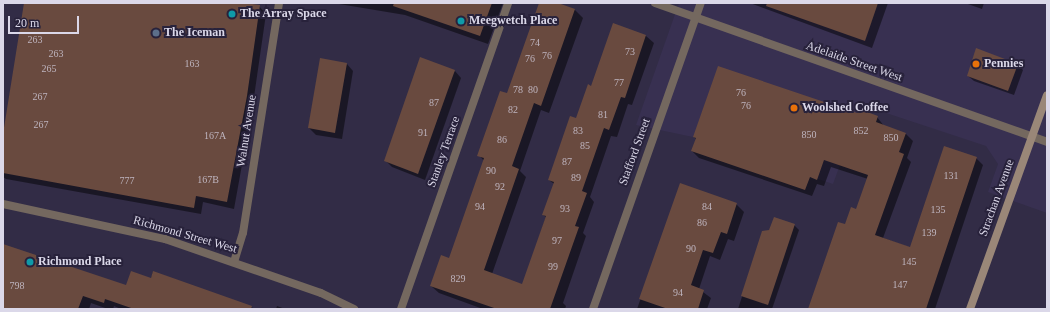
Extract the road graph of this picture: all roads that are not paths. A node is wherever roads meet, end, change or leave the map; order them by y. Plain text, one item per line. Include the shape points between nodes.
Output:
1 (280, 3) edge
2 (508, 3) edge
3 (655, 3) edge
4 (701, 3) edge
5 (696, 18) junction
6 (1047, 95) edge
7 (1032, 138) junction
8 (1047, 142) edge
9 (3, 204) edge
10 (234, 262) junction
11 (354, 309) edge
12 (401, 309) edge
13 (592, 309) edge
14 (970, 309) edge

1 - 10 street, Walnut Avenue via 243,233
2 - 12 street, Stanley Terrace
3 - 5 street, Adelaide Street West
4 - 5 street, Stafford Street
5 - 7 street, Adelaide Street West
5 - 13 street, Stafford Street
6 - 7 street, Strachan Avenue
7 - 8 street, Adelaide Street West
7 - 14 street, Strachan Avenue
9 - 10 street, Richmond Street West via 165,239
10 - 11 street, Richmond Street West via 321,293

